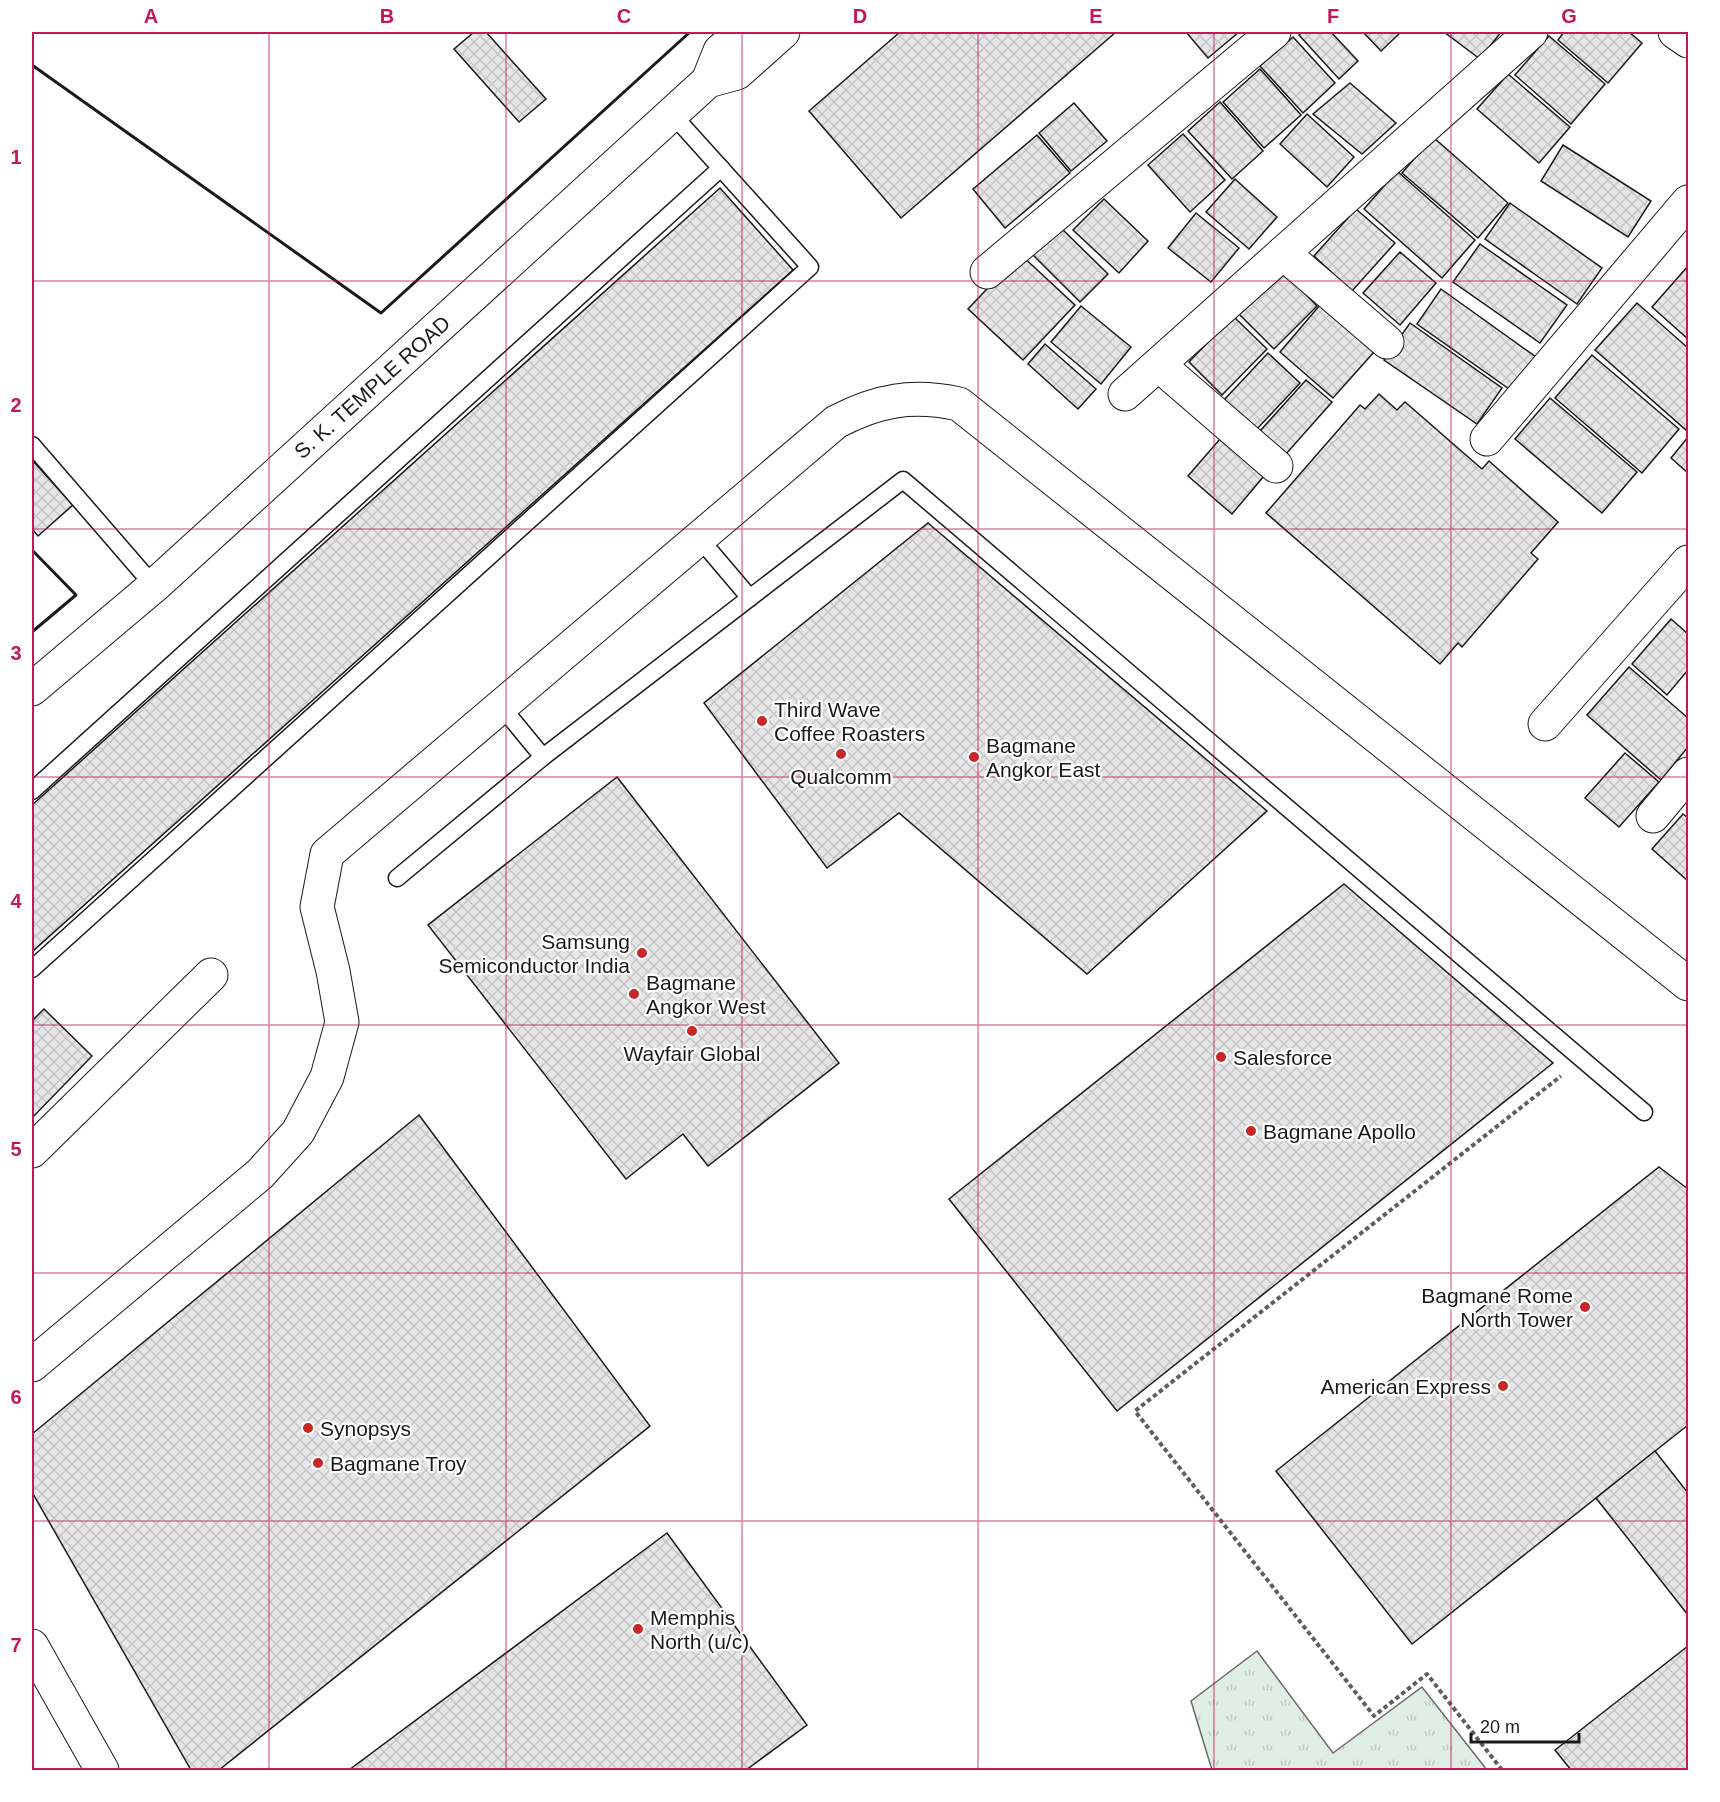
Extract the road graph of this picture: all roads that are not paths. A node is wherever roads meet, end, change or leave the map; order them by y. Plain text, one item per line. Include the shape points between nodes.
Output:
1 (742, 32) edge
2 (783, 32) edge
3 (1274, 32) edge
4 (1531, 32) edge
5 (1675, 32) edge
6 (1689, 41) edge
7 (708, 81) junction
8 (672, 114) junction
9 (721, 168) junction
10 (1689, 202) edge
11 (1283, 253) junction
12 (987, 272) dead end
13 (1387, 342) dead end
14 (1159, 364) junction
15 (1125, 394) dead end
16 (1487, 439) dead end
17 (32, 445) edge
18 (1276, 466) dead end
19 (699, 538) junction
20 (1689, 562) edge
21 (154, 586) junction
22 (750, 598) junction
23 (32, 689) edge
24 (501, 706) junction
25 (1545, 724) dead end
26 (543, 757) junction
27 (1689, 774) edge
28 (32, 791) edge
29 (1653, 816) dead end
30 (397, 878) dead end
31 (32, 969) edge
32 (212, 975) dead end
33 (1689, 984) edge
34 (1644, 1112) dead end
35 (32, 1151) edge
36 (32, 1365) edge
37 (32, 1646) edge
38 (102, 1770) edge

1 - 7 street, S. K. TEMPLE ROAD via 720,51
2 - 7 street, S. K. TEMPLE ROAD via 737,73
3 - 12 street
4 - 11 street
5 - 6 street
7 - 8 street, S. K. TEMPLE ROAD
8 - 9 lane
8 - 21 street, S. K. TEMPLE ROAD
9 - 28 lane
9 - 31 lane via 810,267
10 - 16 street
11 - 13 street
11 - 14 street
14 - 15 street
14 - 18 street
17 - 21 lane
19 - 22 lane
19 - 24 street
19 - 33 street via 847,416 902,399 959,404
20 - 25 street
21 - 23 street, S. K. TEMPLE ROAD
22 - 26 lane
22 - 34 lane via 903,480
24 - 26 lane
24 - 36 street via 327,854 317,907 342,1022 327,1077 298,1131 260,1174
26 - 30 lane
27 - 29 street
32 - 35 street
37 - 38 street

